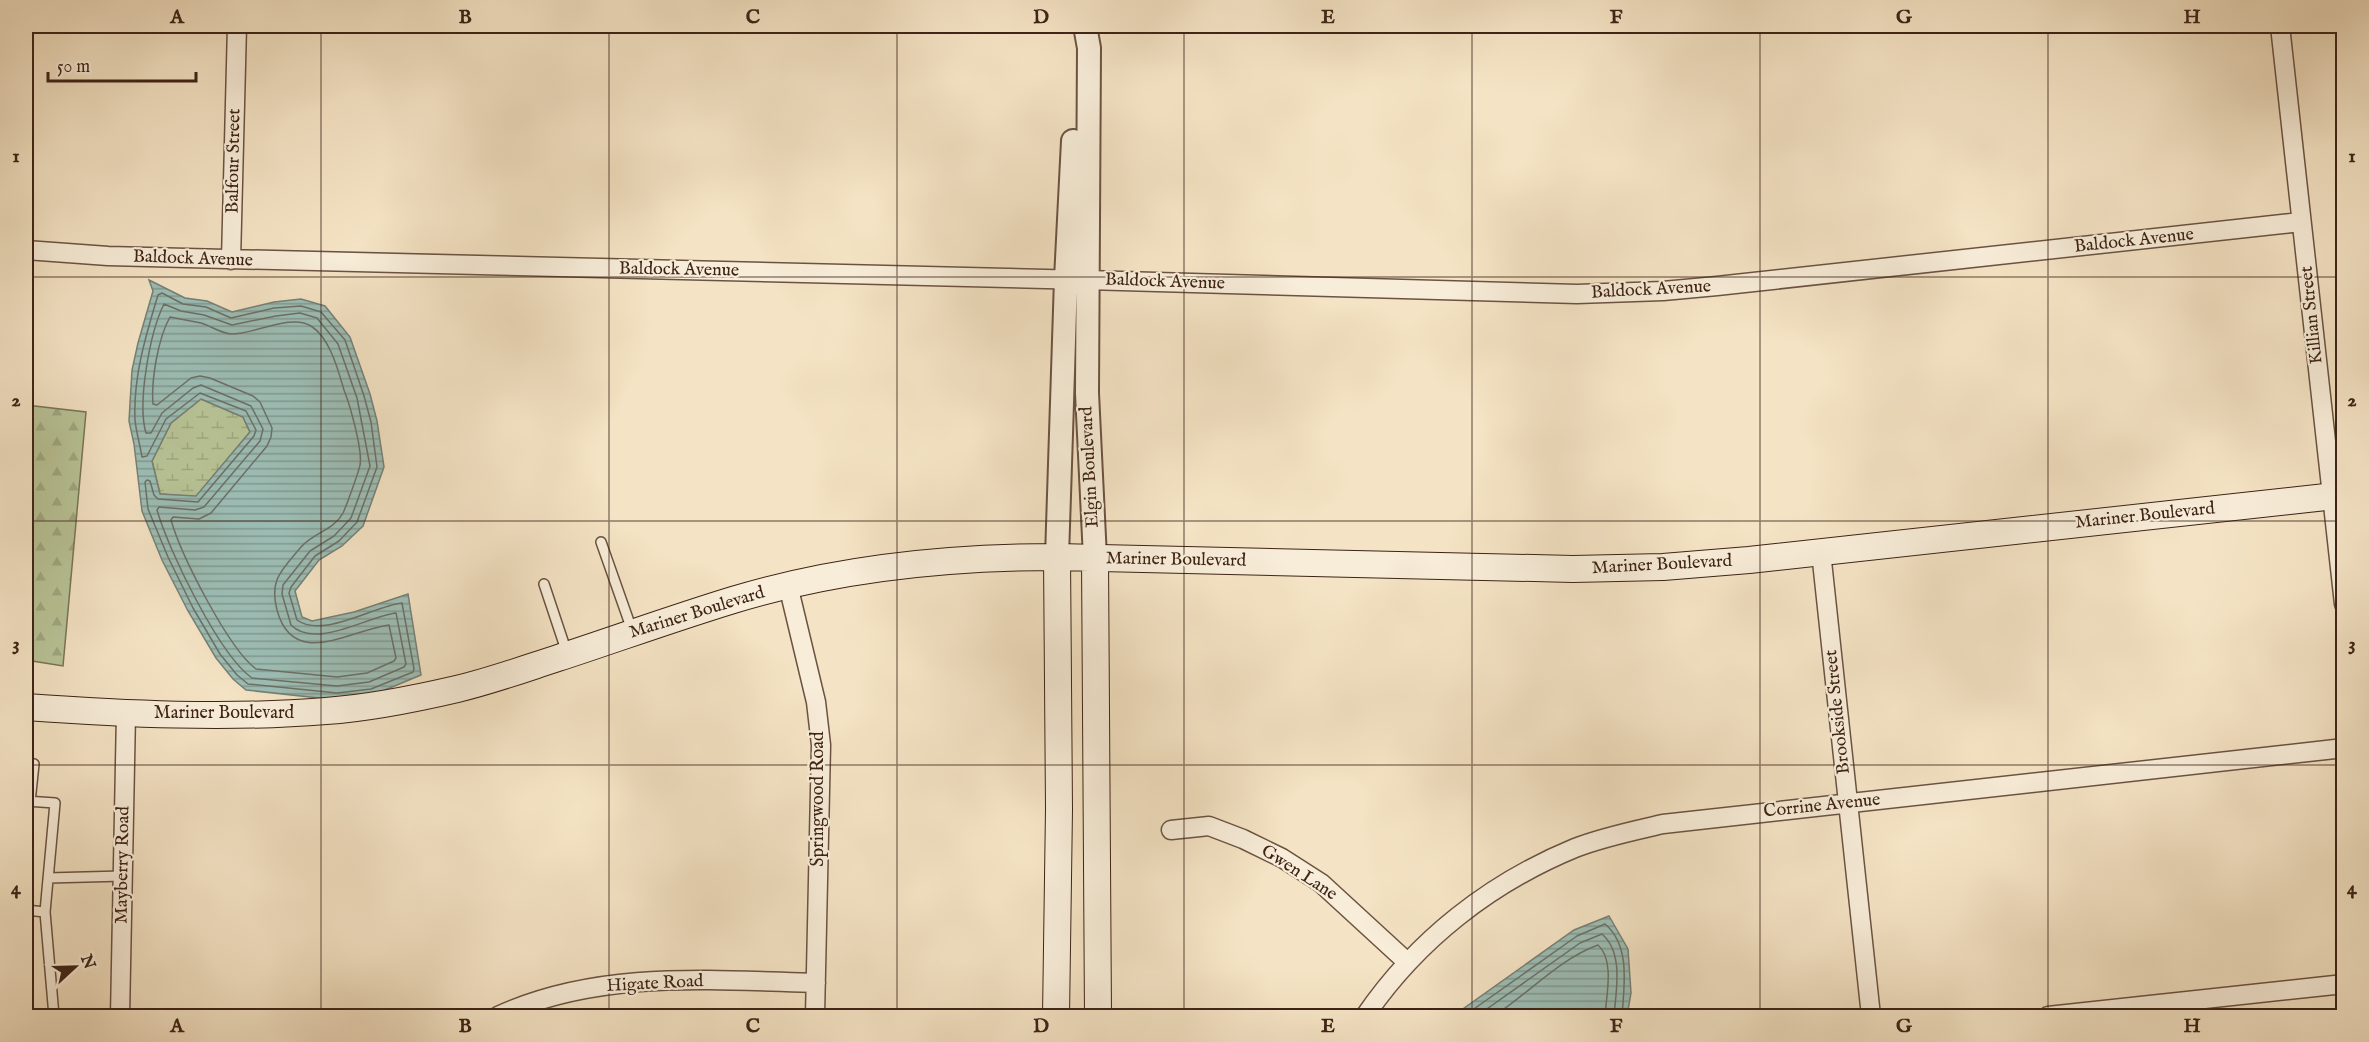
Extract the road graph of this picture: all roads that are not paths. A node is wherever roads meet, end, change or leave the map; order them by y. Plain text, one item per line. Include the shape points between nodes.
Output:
1 (237, 26) edge
2 (1079, 26) edge
3 (1085, 26) edge
4 (2280, 26) edge
5 (2301, 222) junction
6 (26, 250) edge
7 (231, 260) junction
8 (1076, 279) junction
9 (2338, 495) edge
10 (601, 542) dead end
11 (1821, 552) junction
12 (1057, 557) junction
13 (1095, 558) junction
14 (544, 584) dead end
15 (788, 585) junction
16 (2343, 604) edge
17 (633, 633) junction
18 (568, 655) junction
19 (26, 707) edge
20 (126, 713) junction
21 (2343, 748) edge
22 (26, 763) edge
23 (28, 801) edge
24 (1848, 802) junction
25 (1171, 830) dead end
26 (123, 876) junction
27 (48, 878) junction
28 (26, 910) edge
29 (45, 912) junction
30 (1407, 962) junction
31 (816, 983) junction
32 (2343, 984) edge
33 (54, 1017) edge
34 (120, 1017) edge
35 (498, 1017) edge
36 (815, 1017) edge
37 (1056, 1017) edge
38 (1098, 1017) edge
39 (1365, 1017) edge
40 (1872, 1017) edge
41 (2048, 1017) edge

1 - 7 street, Balfour Street
2 - 8 street, Elgin Boulevard
3 - 8 street, Elgin Boulevard via 1089,48
4 - 5 street, Killian Street
5 - 8 street, Baldock Avenue via 1663,291 1577,294
5 - 9 street, Killian Street
6 - 7 street, Baldock Avenue
7 - 8 street, Baldock Avenue
8 - 12 street, Elgin Boulevard
8 - 13 street, Elgin Boulevard via 1087,393
9 - 11 main road, Mariner Boulevard
9 - 16 street, Killian Street
10 - 17 lane
11 - 13 main road, Mariner Boulevard via 1663,567 1573,569
11 - 24 street, Brookside Street
12 - 13 main road, Mariner Boulevard
12 - 15 main road, Mariner Boulevard via 944,561 872,569
12 - 37 main road, Elgin Boulevard
13 - 38 main road, Elgin Boulevard
14 - 18 lane
15 - 17 main road, Mariner Boulevard
15 - 31 street, Springwood Road via 816,702 821,745
17 - 18 main road, Mariner Boulevard
18 - 20 main road, Mariner Boulevard via 460,688 389,703 253,715
19 - 20 main road, Mariner Boulevard
20 - 26 street, Mayberry Road
21 - 24 street, Corrine Avenue
22 - 23 lane via 34,764
23 - 27 lane via 55,803
24 - 30 street, Corrine Avenue via 1663,824 1576,848 1530,868 1490,892 1449,922
24 - 40 street, Brookside Street
25 - 30 street, Gwen Lane via 1209,826 1282,858 1321,883
26 - 27 lane
26 - 34 street, Mayberry Road
27 - 29 lane
28 - 29 lane
29 - 33 lane
30 - 39 street, Corrine Avenue
31 - 35 street, Higate Road via 640,981 548,998
31 - 36 street, Springwood Road
32 - 41 street

